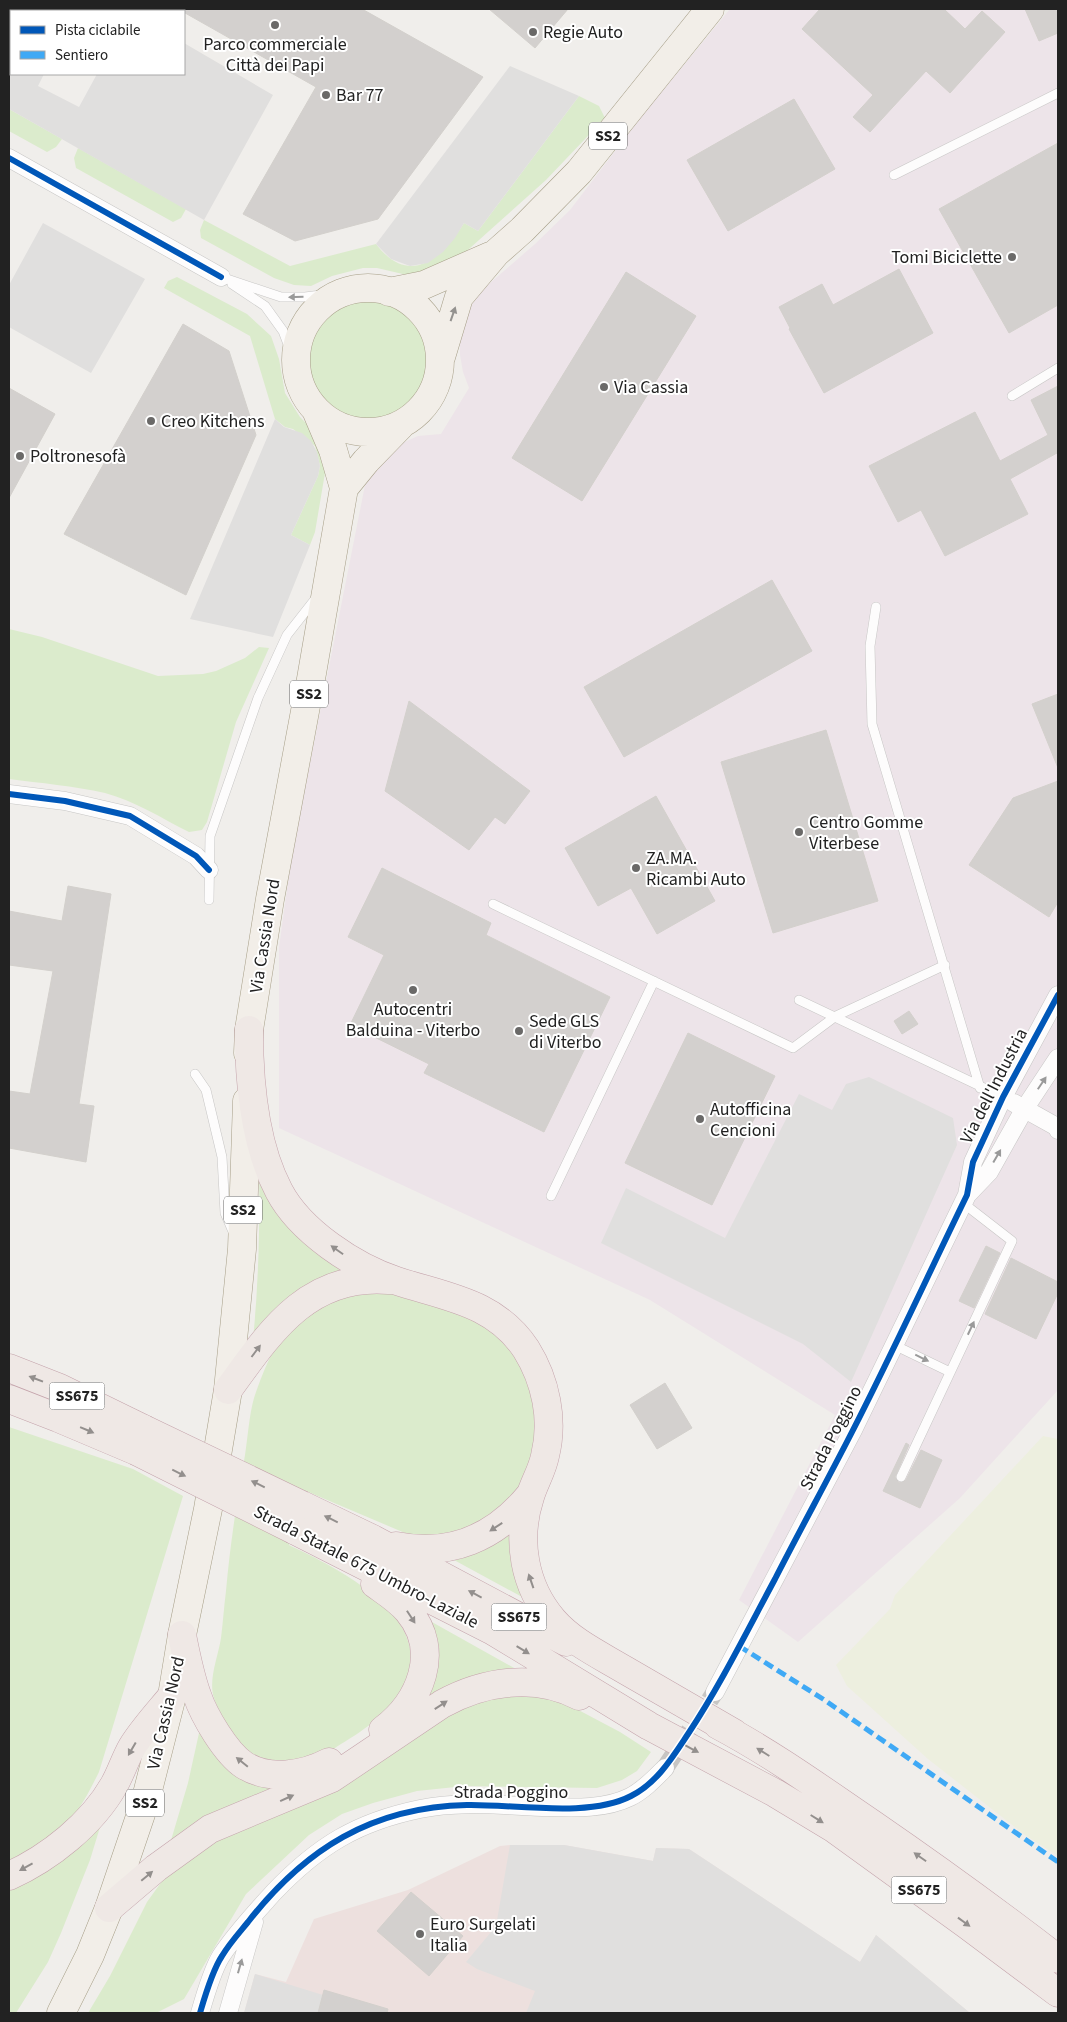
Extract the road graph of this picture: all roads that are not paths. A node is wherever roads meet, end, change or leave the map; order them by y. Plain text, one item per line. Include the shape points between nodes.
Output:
1 (710, 9) edge
2 (1058, 93) edge
3 (9, 158) edge
4 (894, 175) dead end
5 (496, 253) junction
6 (221, 277) junction
7 (345, 292) junction
8 (389, 292) junction
9 (440, 361) junction
10 (297, 368) junction
11 (1058, 368) edge
12 (1012, 396) dead end
13 (316, 410) junction
14 (402, 424) junction
15 (344, 488) junction
16 (327, 584) junction
17 (876, 607) dead end
18 (9, 794) edge
19 (209, 870) junction
20 (209, 900) dead end
21 (492, 904) dead end
22 (945, 966) junction
23 (654, 981) junction
24 (1058, 995) edge
25 (799, 1000) dead end
26 (836, 1016) junction
27 (249, 1030) junction
28 (1058, 1058) edge
29 (195, 1074) dead end
30 (980, 1088) junction
31 (1003, 1097) junction
32 (1025, 1108) junction
33 (1058, 1130) edge
34 (551, 1196) dead end
35 (965, 1199) junction
36 (242, 1249) junction
37 (395, 1281) junction
38 (894, 1345) junction
39 (9, 1368) edge
40 (950, 1372) junction
41 (9, 1399) edge
42 (226, 1402) junction
43 (140, 1440) junction
44 (901, 1477) dead end
45 (531, 1494) junction
46 (298, 1517) junction
47 (373, 1539) junction
48 (320, 1542) junction
49 (182, 1635) junction
50 (715, 1692) tunnel mouth
51 (172, 1696) junction
52 (649, 1726) junction
53 (734, 1733) junction
54 (665, 1768) tunnel mouth
55 (9, 1876) edge
56 (109, 1908) junction
57 (259, 1908) junction
58 (1058, 1959) edge
59 (1058, 1993) edge
60 (59, 2009) edge
61 (198, 2012) edge
62 (228, 2013) edge

1 - 5 main road, SS2 via 579,172
2 - 4 lane
3 - 6 street
5 - 8 main road, SS2 via 424,285
9 -> 5 main road, SS2 via 459,297
7 -> 6 lane via 281,297
6 - 10 lane via 265,306 283,331
7 - 8 main road, SS2 via 375,289
7 - 10 main road, SS2 via 331,298 309,319 297,347
8 - 9 main road, SS2 via 416,307 425,318 433,331
9 - 14 main road, SS2 via 433,391 415,415
10 - 13 main road, SS2 via 303,391
11 - 12 lane
13 - 14 main road, SS2 via 330,422 357,432 388,430
13 - 15 main road, Via Cassia Nord / SS2
14 - 15 main road, Via Cassia Nord / SS2
15 - 16 main road, Via Cassia Nord / SS2
16 - 19 lane via 287,635 258,698 210,836
16 - 27 main road, Via Cassia Nord / SS2
17 - 22 lane via 870,646 872,724
18 - 19 street via 65,801 130,816 196,856
19 - 20 lane
21 - 23 lane
22 - 26 lane
22 - 30 lane
23 - 26 lane via 794,1048
23 - 34 lane
24 - 31 street, Via dell'Industria
25 - 26 lane
26 - 30 lane
27 - 36 main road, Via Cassia Nord / SS2
37 -> 27 highway via 355,1262 320,1237 280,1192 255,1112
32 -> 28 street, Via dell'Industria
29 - 36 lane via 206,1090 222,1157 225,1213
30 - 31 lane
31 - 32 street
31 - 35 street, Via dell'Industria via 974,1162
32 - 33 street
35 -> 32 street, Via dell'Industria via 988,1172
35 - 38 street, Strada Poggino
40 -> 35 lane via 1012,1241
36 - 42 main road, Via Cassia Nord / SS2
42 -> 37 highway via 264,1340 301,1303 346,1283 379,1279
37 - 45 highway via 486,1310 526,1349 542,1382 549,1418 545,1457
38 -> 40 lane
38 - 50 street, Strada Poggino via 853,1430
43 -> 39 highway, Strada Statale 675 Umbro-Laziale / SS675 via 60,1388
40 - 44 lane
41 -> 43 highway, Strada Statale 675 Umbro-Laziale / SS675 via 58,1418
42 - 49 main road, Via Cassia Nord / SS2
43 - 46 highway, Strada Statale 675 Umbro-Laziale / SS675, bridge
45 -> 47 highway via 508,1519 463,1543 426,1549
53 -> 45 highway via 584,1646 554,1621 534,1589 523,1552 525,1513
47 -> 46 highway, Strada Statale 675 Umbro-Laziale / SS675
46 - 48 highway, Strada Statale 675 Umbro-Laziale / SS675
53 -> 47 highway, Strada Statale 675 Umbro-Laziale / SS675
48 -> 49 highway via 396,1599 409,1612 422,1639 423,1671 414,1697 396,1720 369,1740 322,1766 295,1774 268,1774 243,1764 205,1714 191,1679
48 -> 52 highway, Strada Statale 675 Umbro-Laziale / SS675 via 493,1631
49 - 51 main road, Via Cassia Nord / SS2
51 -> 55 highway via 133,1746 114,1786 77,1830 46,1856
51 - 56 main road, Via Cassia Nord / SS2 via 145,1802
56 -> 52 highway via 156,1868 210,1830 332,1778 442,1704 476,1688 514,1682 554,1686
52 -> 59 highway, Strada Statale 675 Umbro-Laziale / SS675 via 775,1793 832,1828
58 -> 53 highway, Strada Statale 675 Umbro-Laziale / SS675 via 985,1902
54 - 57 street, Strada Poggino via 651,1783 630,1797 601,1806 465,1805 421,1809 378,1820 350,1831 320,1850
56 - 60 main road, Via Cassia Nord / SS2 via 90,1955
57 - 61 street, Strada Poggino via 220,1958
62 -> 57 street, Strada Poggino

